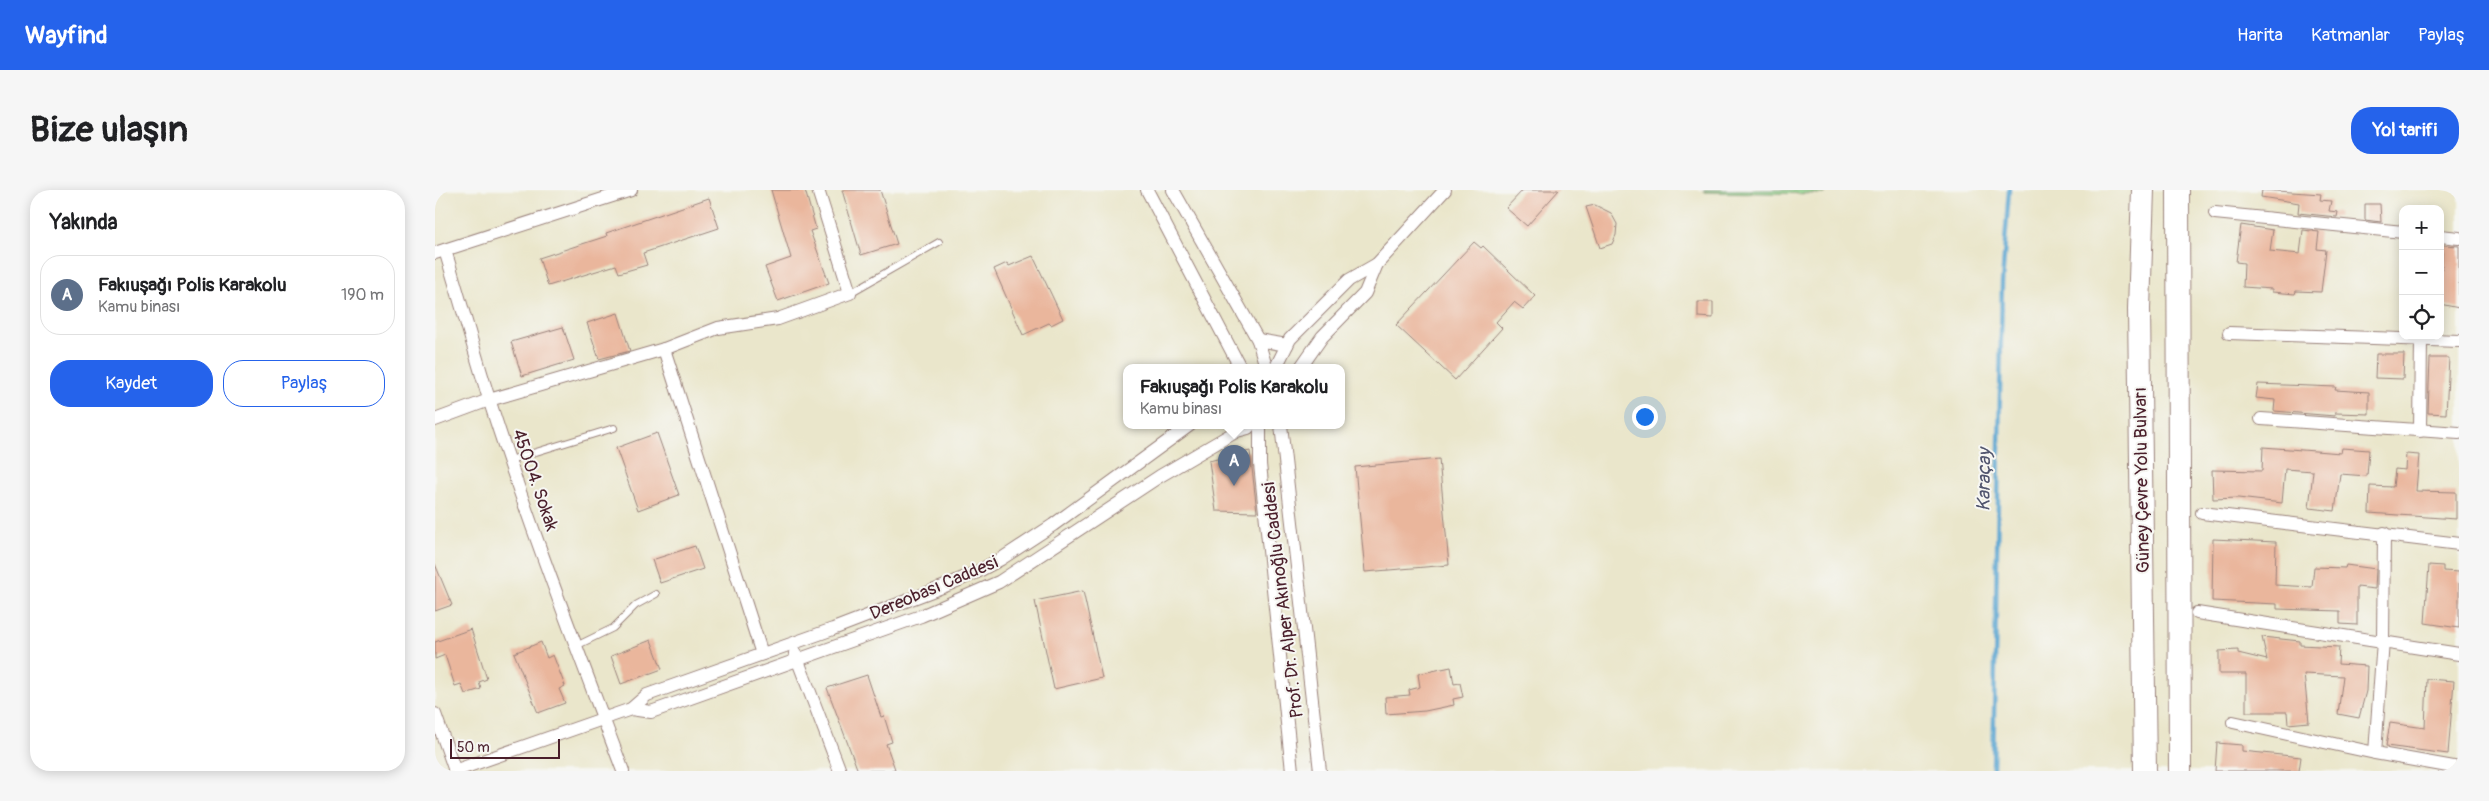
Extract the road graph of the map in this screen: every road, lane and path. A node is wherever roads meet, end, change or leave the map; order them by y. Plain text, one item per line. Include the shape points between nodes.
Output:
1 (631, 190) edge
2 (818, 190) edge
3 (1147, 190) edge
4 (1173, 190) edge
5 (1445, 190) edge
6 (2143, 190) edge
7 (2178, 190) edge
8 (2215, 213) dead end
9 (2399, 232) edge
10 (2444, 236) edge
11 (2459, 238) edge
12 (939, 242) dead end
13 (440, 252) edge
14 (1377, 264) junction
15 (850, 293) junction
16 (2229, 333) dead end
17 (2399, 337) edge
18 (2444, 339) edge
19 (1258, 340) junction
20 (2421, 340) edge
21 (2459, 340) edge
22 (1287, 345) junction
23 (665, 349) junction
24 (1238, 364) edge
25 (1265, 364) edge
26 (1278, 364) edge
27 (1303, 364) edge
28 (489, 400) junction
29 (2261, 418) dead end
30 (435, 420) edge
31 (614, 428) dead end
32 (1184, 429) edge
33 (1245, 429) edge
34 (1254, 429) edge
35 (1281, 429) edge
36 (2420, 431) junction
37 (2459, 433) edge
38 (510, 460) junction
39 (2202, 513) dead end
40 (2384, 533) junction
41 (2459, 544) edge
42 (656, 594) dead end
43 (2197, 613) dead end
44 (2383, 641) junction
45 (792, 644) junction
46 (577, 646) junction
47 (762, 654) junction
48 (2459, 654) edge
49 (798, 660) junction
50 (631, 709) junction
51 (435, 714) edge
52 (603, 718) junction
53 (2233, 722) dead end
54 (2375, 754) junction
55 (2459, 768) edge
56 (455, 771) edge
57 (623, 771) edge
58 (840, 771) edge
59 (1292, 771) edge
60 (1320, 771) edge
61 (2145, 771) edge
62 (2180, 771) edge

1 - 13 street
2 - 15 street
3 - 24 street
4 - 19 street
5 - 14 street
6 - 61 highway, Güney Çevre Yolu Bulvarı via 2139,309
7 - 62 highway, Güney Çevre Yolu Bulvarı
8 - 9 street
10 - 11 street
12 - 15 lane
13 - 28 street, 45004. Sokak
14 - 22 street via 1349,280
14 - 27 street via 1365,293 1322,336
15 - 23 street via 778,319 718,328
16 - 17 street
18 - 21 street
19 - 22 street
19 - 25 street
20 - 36 street
22 - 26 street
23 - 28 street
23 - 47 street
28 - 30 street
28 - 38 street, 45004. Sokak
29 - 36 street
31 - 38 lane
32 - 45 street, Dereobası Caddesi via 1053,525 1001,558 945,586
33 - 49 street, Dereobası Caddesi via 1160,476 999,582 921,616
34 - 59 street, Prof. Dr. Alper Akınoğlu Caddesi via 1260,444
35 - 60 street, Prof. Dr. Alper Akınoğlu Caddesi
36 - 37 street
38 - 46 street, 45004. Sokak
39 - 40 street
40 - 41 street
40 - 44 street
42 - 46 lane via 636,605 613,628
43 - 44 street
44 - 48 street
44 - 54 street
45 - 47 street, Dereobası Caddesi
45 - 49 street
46 - 52 street, 45004. Sokak
47 - 50 street, Dereobası Caddesi via 647,695
49 - 50 street, Dereobası Caddesi via 651,712
49 - 58 street
50 - 52 street, Dereobası Caddesi
51 - 56 street
52 - 56 street, Dereobası Caddesi
52 - 57 street, 45004. Sokak
53 - 54 street
54 - 55 street

